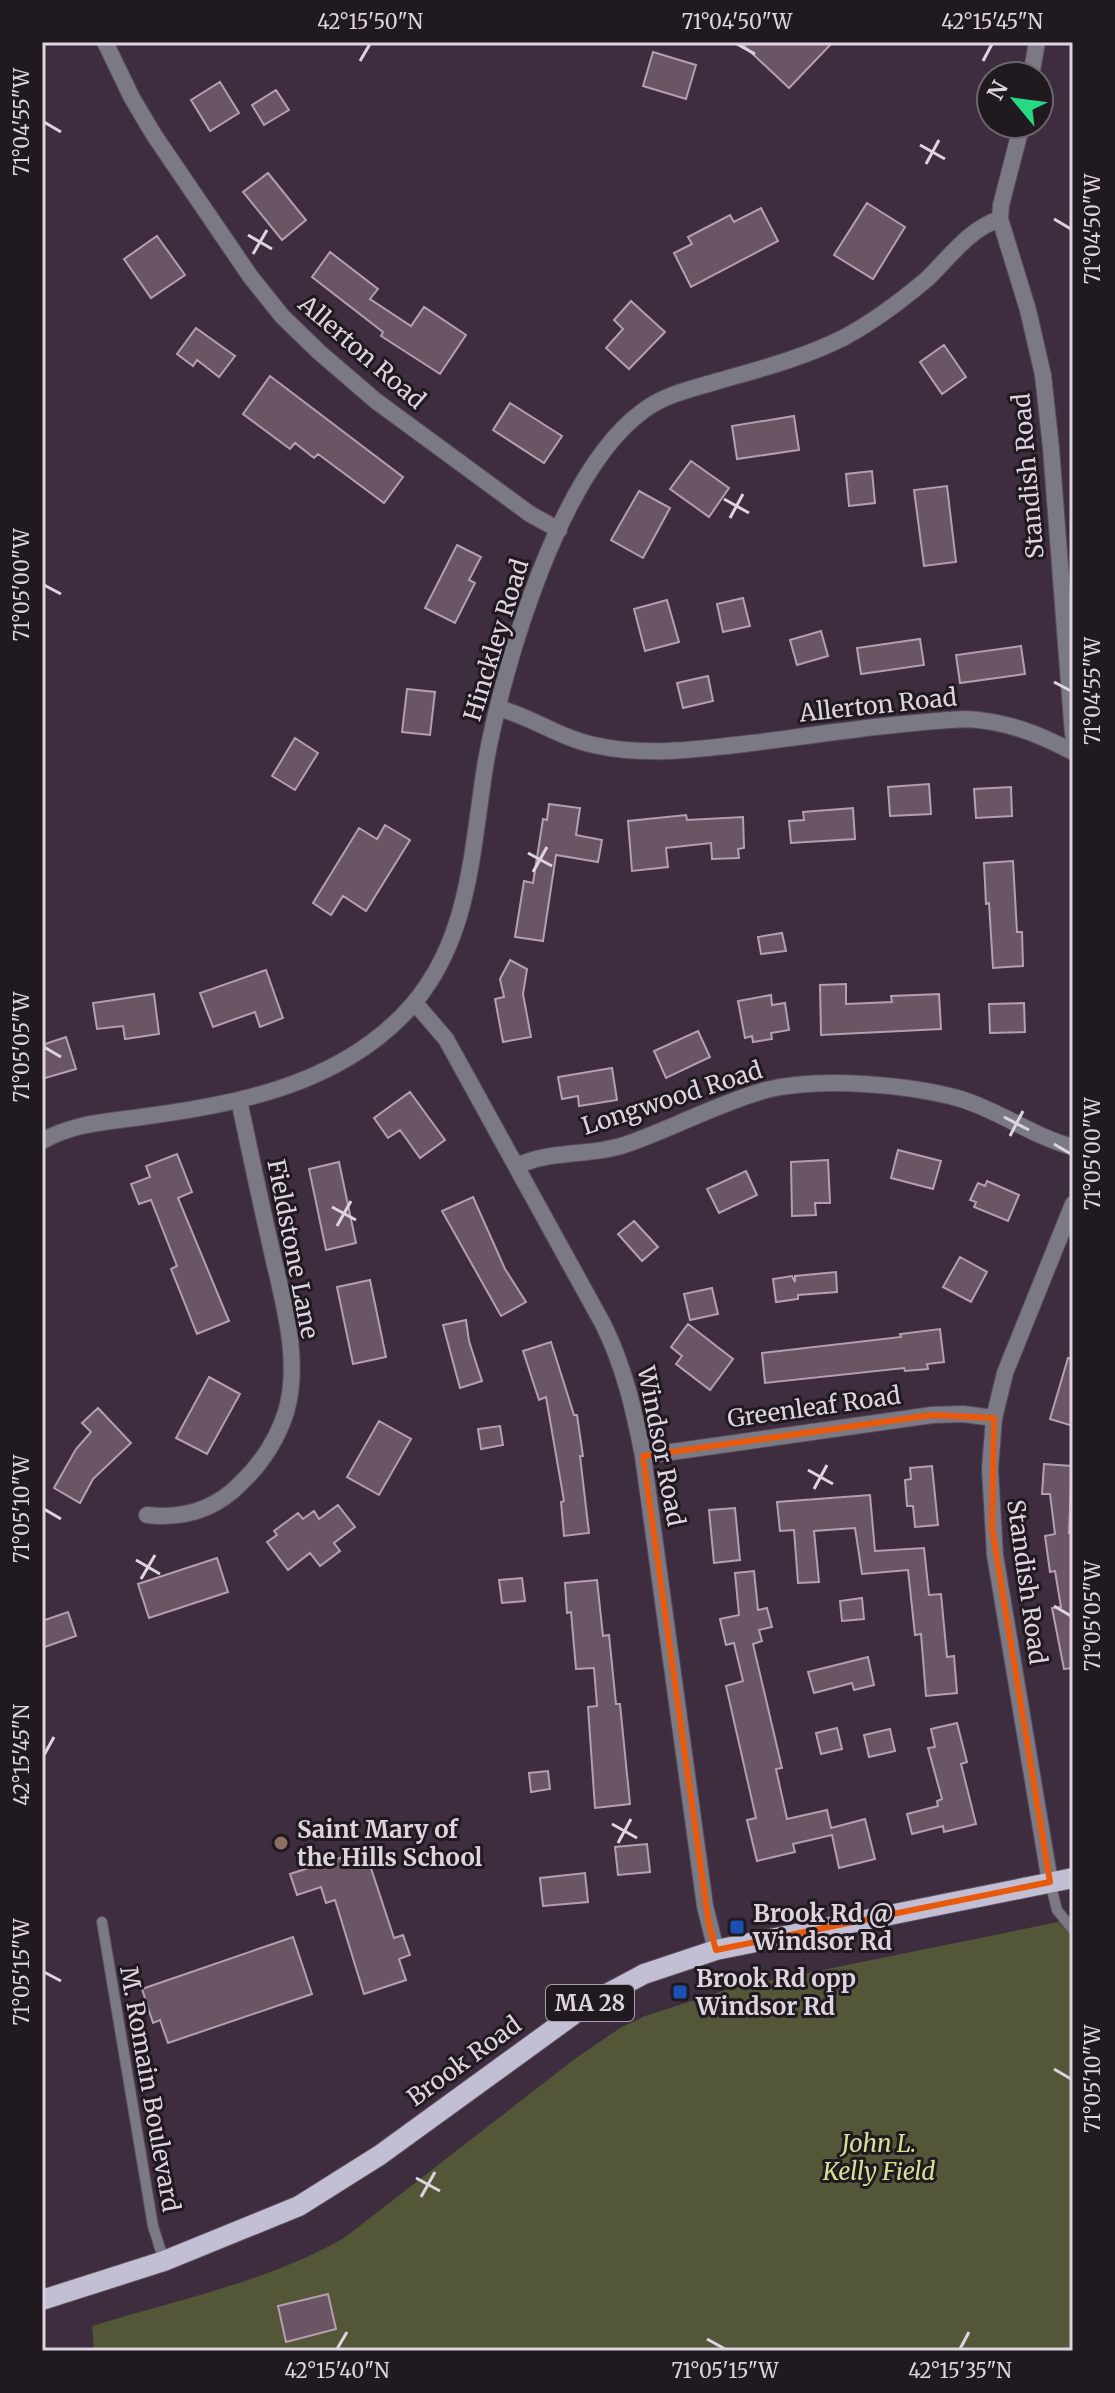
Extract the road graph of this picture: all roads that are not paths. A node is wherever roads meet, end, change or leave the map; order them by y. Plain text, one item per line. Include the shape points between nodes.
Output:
1 (105, 42) edge
2 (1018, 140) edge
3 (1000, 219) junction
4 (559, 530) junction
5 (498, 708) junction
6 (1073, 735) edge
7 (1073, 752) edge
8 (415, 1003) junction
9 (239, 1100) junction
10 (42, 1141) edge
11 (1073, 1147) edge
12 (517, 1166) junction
13 (1073, 1204) edge
14 (994, 1418) junction
15 (643, 1456) junction
16 (147, 1515) dead end
17 (1073, 1878) edge
18 (1050, 1882) junction
19 (102, 1922) dead end
20 (1073, 1930) edge
21 (716, 1950) junction
22 (164, 2261) junction
23 (42, 2300) edge

1 - 4 street, Allerton Road via 160,145 282,316 376,401
2 - 3 street
3 - 4 street, Hinckley Road via 983,225 925,280 848,335 804,356 671,395 642,411 602,452
3 - 6 street, Standish Road via 1043,375
4 - 5 street, Hinckley Road via 526,611
5 - 7 street, Allerton Road via 595,746 638,750 710,748 965,719 1027,729
5 - 8 street, Hinckley Road via 462,910 440,965
8 - 9 street, Hinckley Road via 381,1034 323,1073
8 - 12 street, Windsor Road via 446,1039
9 - 10 street, Hinckley Road via 75,1126
9 - 16 street, Fieldstone Lane via 285,1317 291,1380 286,1411 263,1460 224,1498 177,1517
11 - 12 street, Longwood Road via 944,1095 881,1086 809,1085 735,1100 610,1149 548,1156
12 - 15 street, Windsor Road via 612,1341
13 - 14 street, Standish Road via 1014,1349
14 - 15 street, Greenleaf Road via 932,1415
14 - 18 street, Standish Road via 992,1528
15 - 21 street, Windsor Road via 705,1906
17 - 18 main road, Brook Road / MA 28
18 - 20 lane via 1057,1910
18 - 21 main road, Brook Road / MA 28
19 - 22 lane, M. Romain Boulevard via 153,2226
21 - 22 main road, Brook Road / MA 28 via 644,1974 588,2004 325,2192
22 - 23 main road, Brook Road / MA 28

